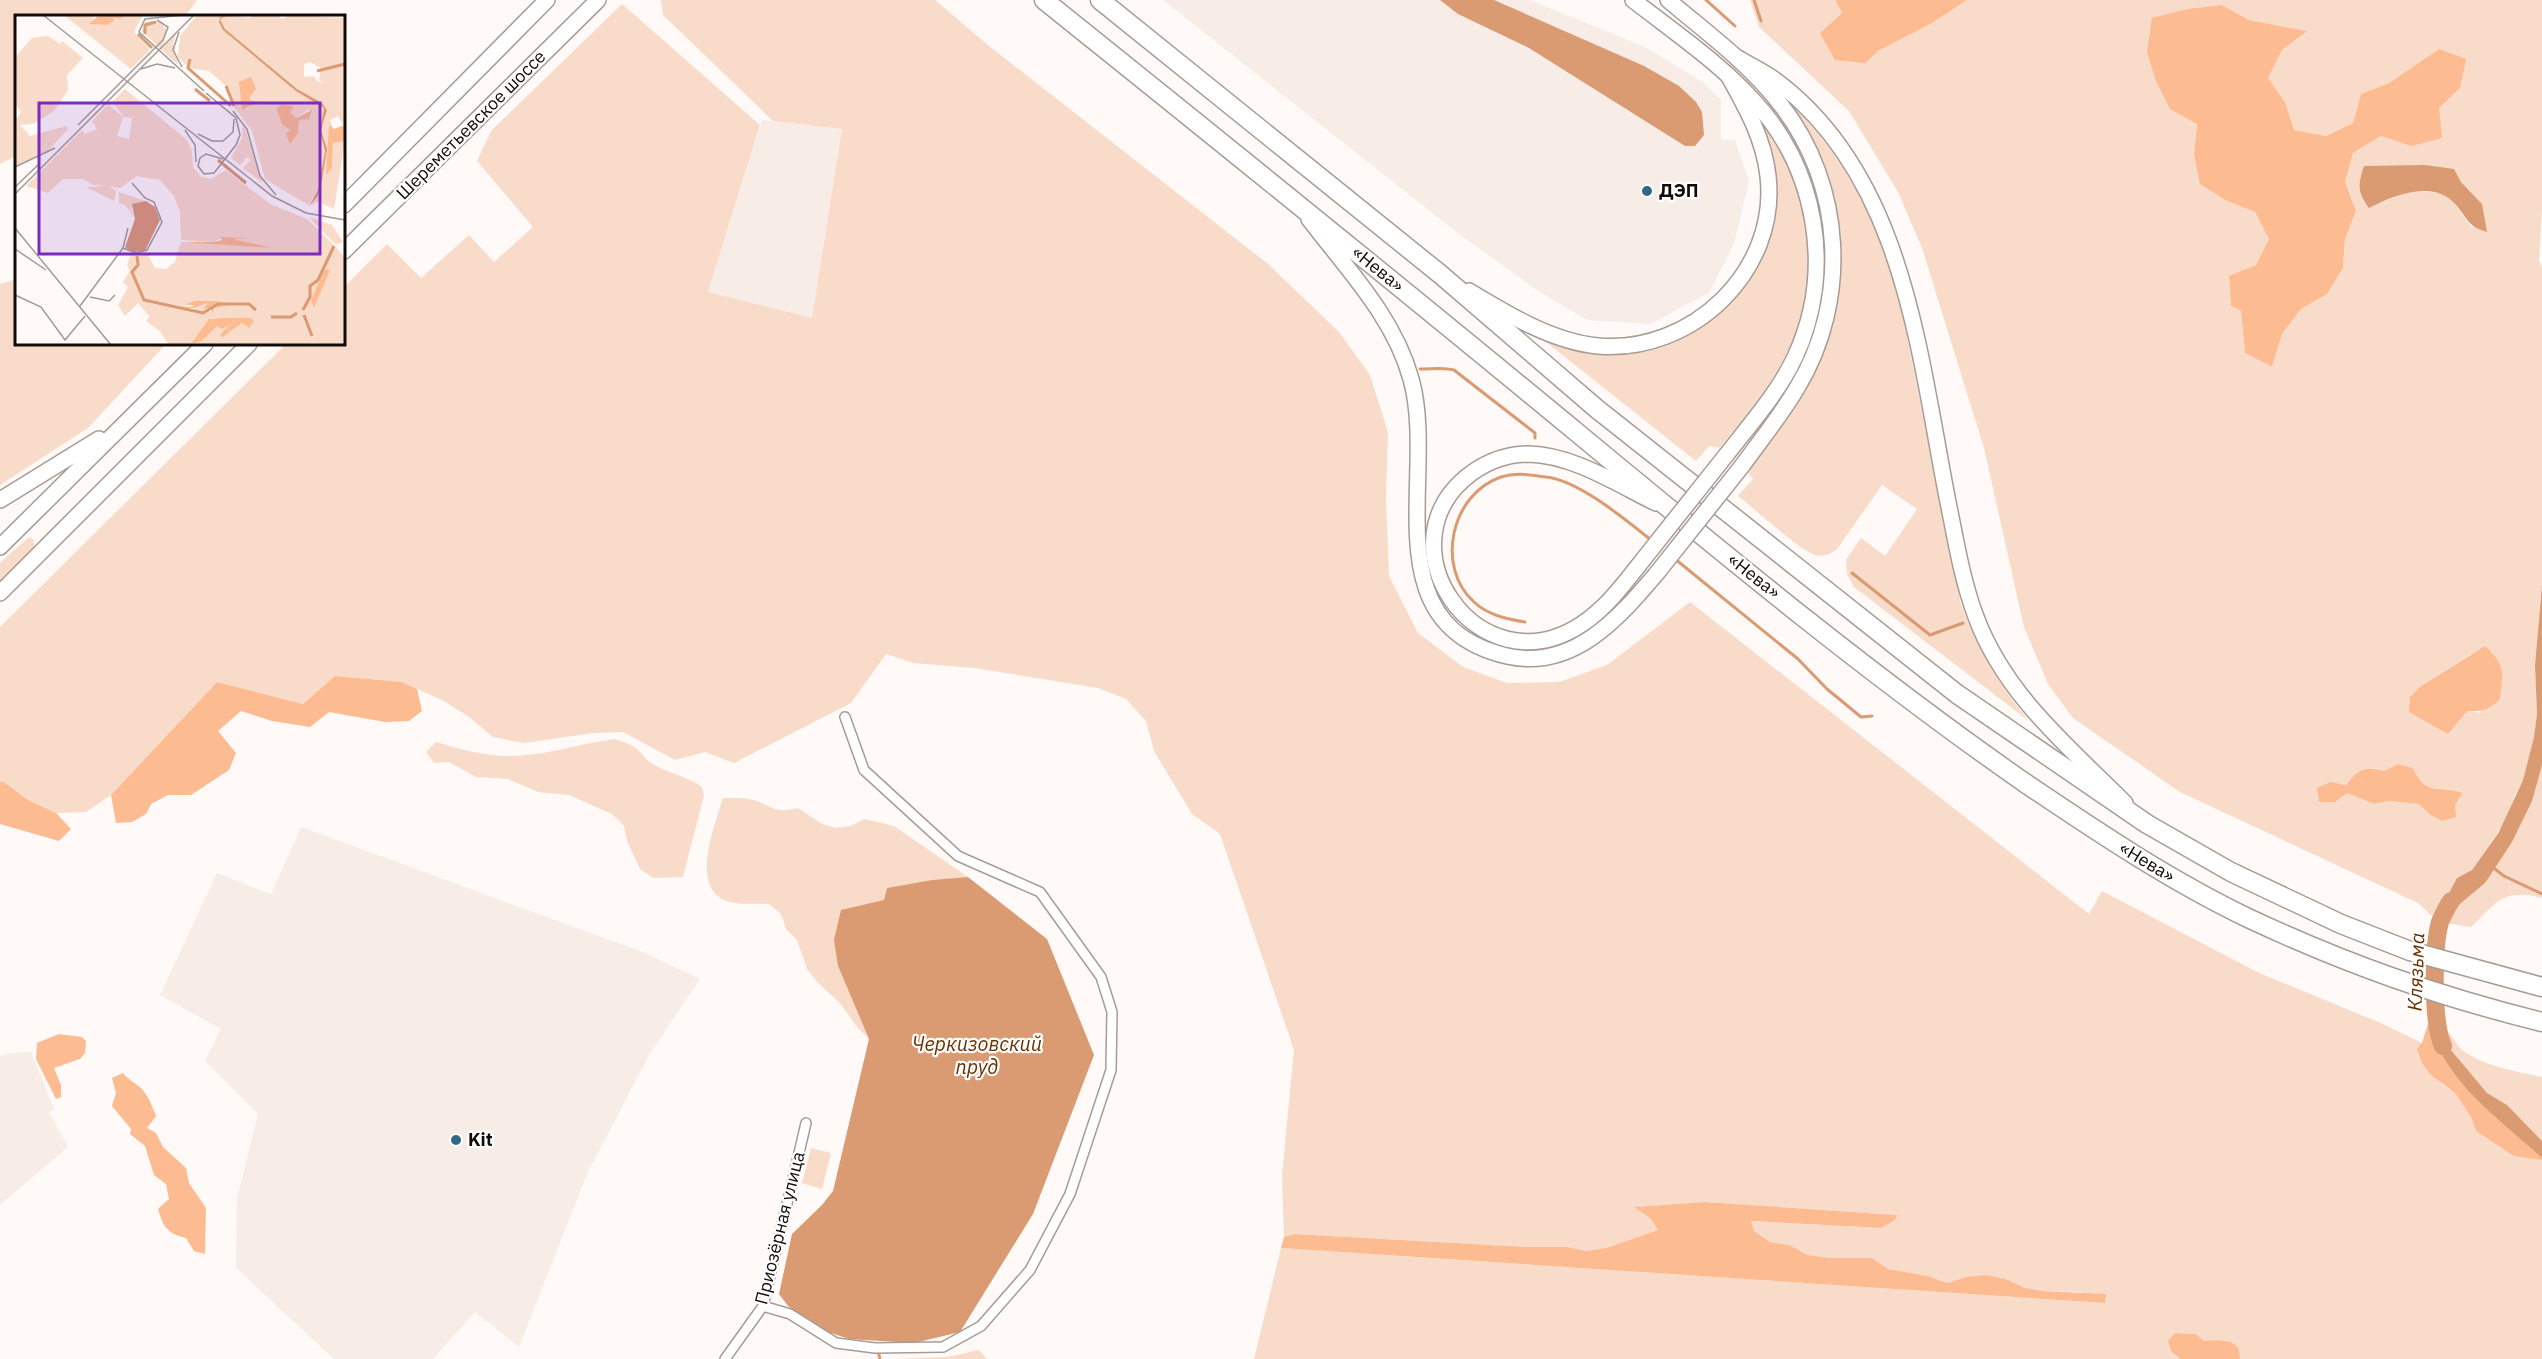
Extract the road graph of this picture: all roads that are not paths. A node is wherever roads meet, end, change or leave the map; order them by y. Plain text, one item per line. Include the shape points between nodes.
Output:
1 (547, 0) edge
2 (598, 0) edge
3 (1044, 0) edge
4 (1100, 0) edge
5 (1633, 0) edge
6 (1668, 0) edge
7 (1736, 57) junction
8 (1728, 75) junction
9 (1296, 202) junction
10 (345, 204) edge
11 (345, 250) edge
12 (1440, 274) junction
13 (204, 345) edge
14 (248, 345) edge
15 (146, 402) junction
16 (0, 500) edge
17 (1673, 512) junction
18 (0, 547) edge
19 (0, 593) edge
20 (845, 717) dead end
21 (2147, 824) junction
22 (2542, 987) edge
23 (2542, 1023) edge
24 (806, 1123) dead end
25 (763, 1306) junction
26 (725, 1359) edge

1 - 10 main road, Шереметьевское шоссе
2 - 11 main road, Шереметьевское шоссе
3 - 9 highway, «Нева»
4 - 12 highway, «Нева»
5 - 8 main road
6 - 7 main road
7 - 9 main road, bridge via 1780,104 1807,146 1825,192 1834,263 1828,313 1798,387 1742,466 1657,573 1611,624 1592,638 1553,656 1512,657 1490,652 1450,627 1435,608 1417,558 1418,421 1411,379 1379,311
7 - 21 main road via 1774,80 1827,131 1861,181 1884,228 1910,309 1962,572 1994,657 2021,698 2050,731
8 - 12 main road via 1764,150 1769,206 1765,232 1753,262 1706,315 1657,339 1636,345 1598,346 1563,339 1503,312
8 - 17 main road, bridge via 1779,131 1807,194 1815,226 1817,263 1811,309 1783,380 1615,594 1581,625 1548,638 1511,640 1476,626 1463,615 1450,599 1437,569 1435,537 1452,491 1492,461 1508,456 1528,454 1563,460
9 - 17 highway, «Нева»
12 - 21 highway, «Нева» via 1598,409 1958,694
13 - 15 main road
14 - 19 main road
15 - 16 main road via 100,439
15 - 18 main road
17 - 23 highway, «Нева» via 1942,726 2103,836 2186,885 2334,957 2413,987
20 - 25 street via 864,770 958,856 1041,892 1101,977 1112,1012 1111,1070 1070,1194 1030,1270 981,1326 943,1347 875,1348 836,1343 790,1314
21 - 22 highway, «Нева» via 2293,902 2410,951
24 - 25 street, Приозёрная улица
25 - 26 street, Приозёрная улица

